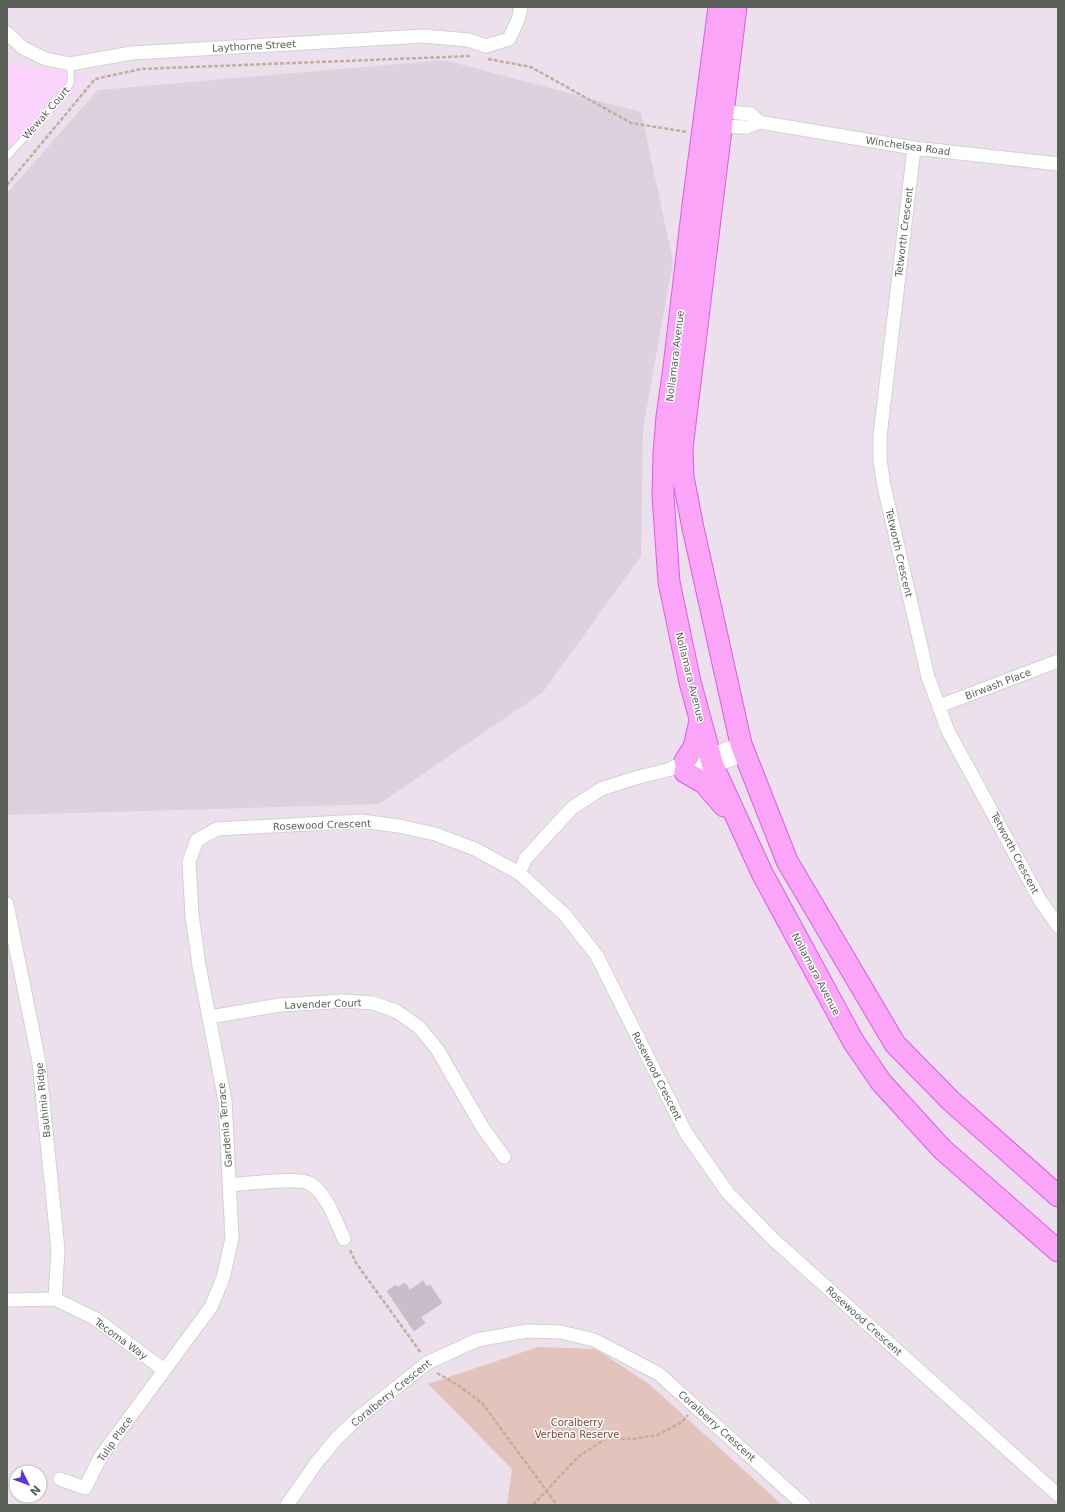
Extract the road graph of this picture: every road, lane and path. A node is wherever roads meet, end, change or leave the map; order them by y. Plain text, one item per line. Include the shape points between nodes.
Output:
1 (520, 7) edge
2 (719, 7) edge
3 (736, 7) edge
4 (7, 33) edge
5 (477, 57) dead end
6 (484, 59) dead end
7 (70, 64) junction
8 (710, 121) junction
9 (914, 148) junction
10 (7, 157) edge
11 (1058, 164) edge
12 (7, 185) edge
13 (693, 528) junction
14 (672, 596) junction
15 (1058, 661) edge
16 (939, 706) junction
17 (700, 719) junction
18 (742, 749) junction
19 (712, 760) junction
20 (680, 767) junction
21 (739, 823) junction
22 (197, 840) joint
23 (518, 872) junction
24 (7, 904) edge
25 (1058, 926) edge
26 (210, 1017) junction
27 (504, 1157) dead end
28 (229, 1185) junction
29 (1058, 1196) edge
30 (344, 1239) joint
31 (1051, 1245) edge
32 (55, 1299) junction
33 (7, 1300) edge
34 (421, 1353) dead end
35 (164, 1370) junction
36 (433, 1371) dead end
37 (695, 1407) junction
38 (60, 1479) dead end
39 (547, 1491) junction
40 (1058, 1495) edge
41 (287, 1505) edge
42 (533, 1505) edge
43 (557, 1505) edge
44 (804, 1505) edge

1 - 7 street, Laythorne Street via 518,20 509,39 486,46 447,37 415,36 132,53
2 - 8 main road, Nollamara Avenue
3 - 8 main road, Nollamara Avenue
4 - 7 street, Laythorne Street via 23,48 46,59
5 - 12 path via 141,69 95,79
6 - 8 path via 531,68 631,123
7 - 10 lane, Wewak Court via 71,82 64,94
8 - 9 street, Winchelsea Road via 751,114 759,122
8 - 13 main road, Nollamara Avenue via 706,248 682,448 683,477
8 - 14 main road, Nollamara Avenue via 666,424 663,496
9 - 11 street, Winchelsea Road
9 - 16 street, Tetworth Crescent via 880,436 880,460 928,677
13 - 14 main road via 675,536
13 - 18 main road, Nollamara Avenue
14 - 17 main road, Nollamara Avenue
15 - 16 street, Birwash Place
16 - 25 street, Tetworth Crescent via 952,737 1040,900
17 - 19 main road, Nollamara Avenue
17 - 20 main road via 694,747
18 - 19 street
18 - 29 main road, Nollamara Avenue via 787,862 895,1044 951,1101
19 - 20 street
19 - 21 main road, Nollamara Avenue
20 - 21 main road via 704,783
20 - 23 street via 601,789 572,808 526,858
21 - 31 main road, Nollamara Avenue via 762,873 853,1041 881,1082 942,1149
22 - 23 street, Rosewood Crescent via 217,829 361,821 435,834 476,849
22 - 26 street, Gardenia Terrace via 189,862 192,915
23 - 40 street, Rosewood Crescent via 565,915 597,956 686,1133 728,1193 774,1240
24 - 32 street, Bauhinia Ridge via 39,1062 58,1250
26 - 27 street, Lavender Court via 280,1005 344,1001 373,1003 396,1011 419,1026 437,1049 483,1128
26 - 28 street, Gardenia Terrace via 225,1101
28 - 30 street via 288,1181 309,1183 323,1195
28 - 35 street, Gardenia Terrace via 232,1238 223,1278 211,1307
30 - 34 path via 356,1263
32 - 33 street, Tecoma Way
32 - 35 street, Tecoma Way via 96,1319
35 - 38 street, Tulip Place via 101,1456 85,1488
36 - 39 path via 482,1403
37 - 39 path via 682,1422 658,1435 633,1439 605,1439 578,1457
37 - 41 street, Coralberry Crescent via 659,1374 594,1340 561,1332 526,1331 477,1340 427,1363 358,1417 317,1462
37 - 44 street, Coralberry Crescent
39 - 42 path
39 - 43 path

